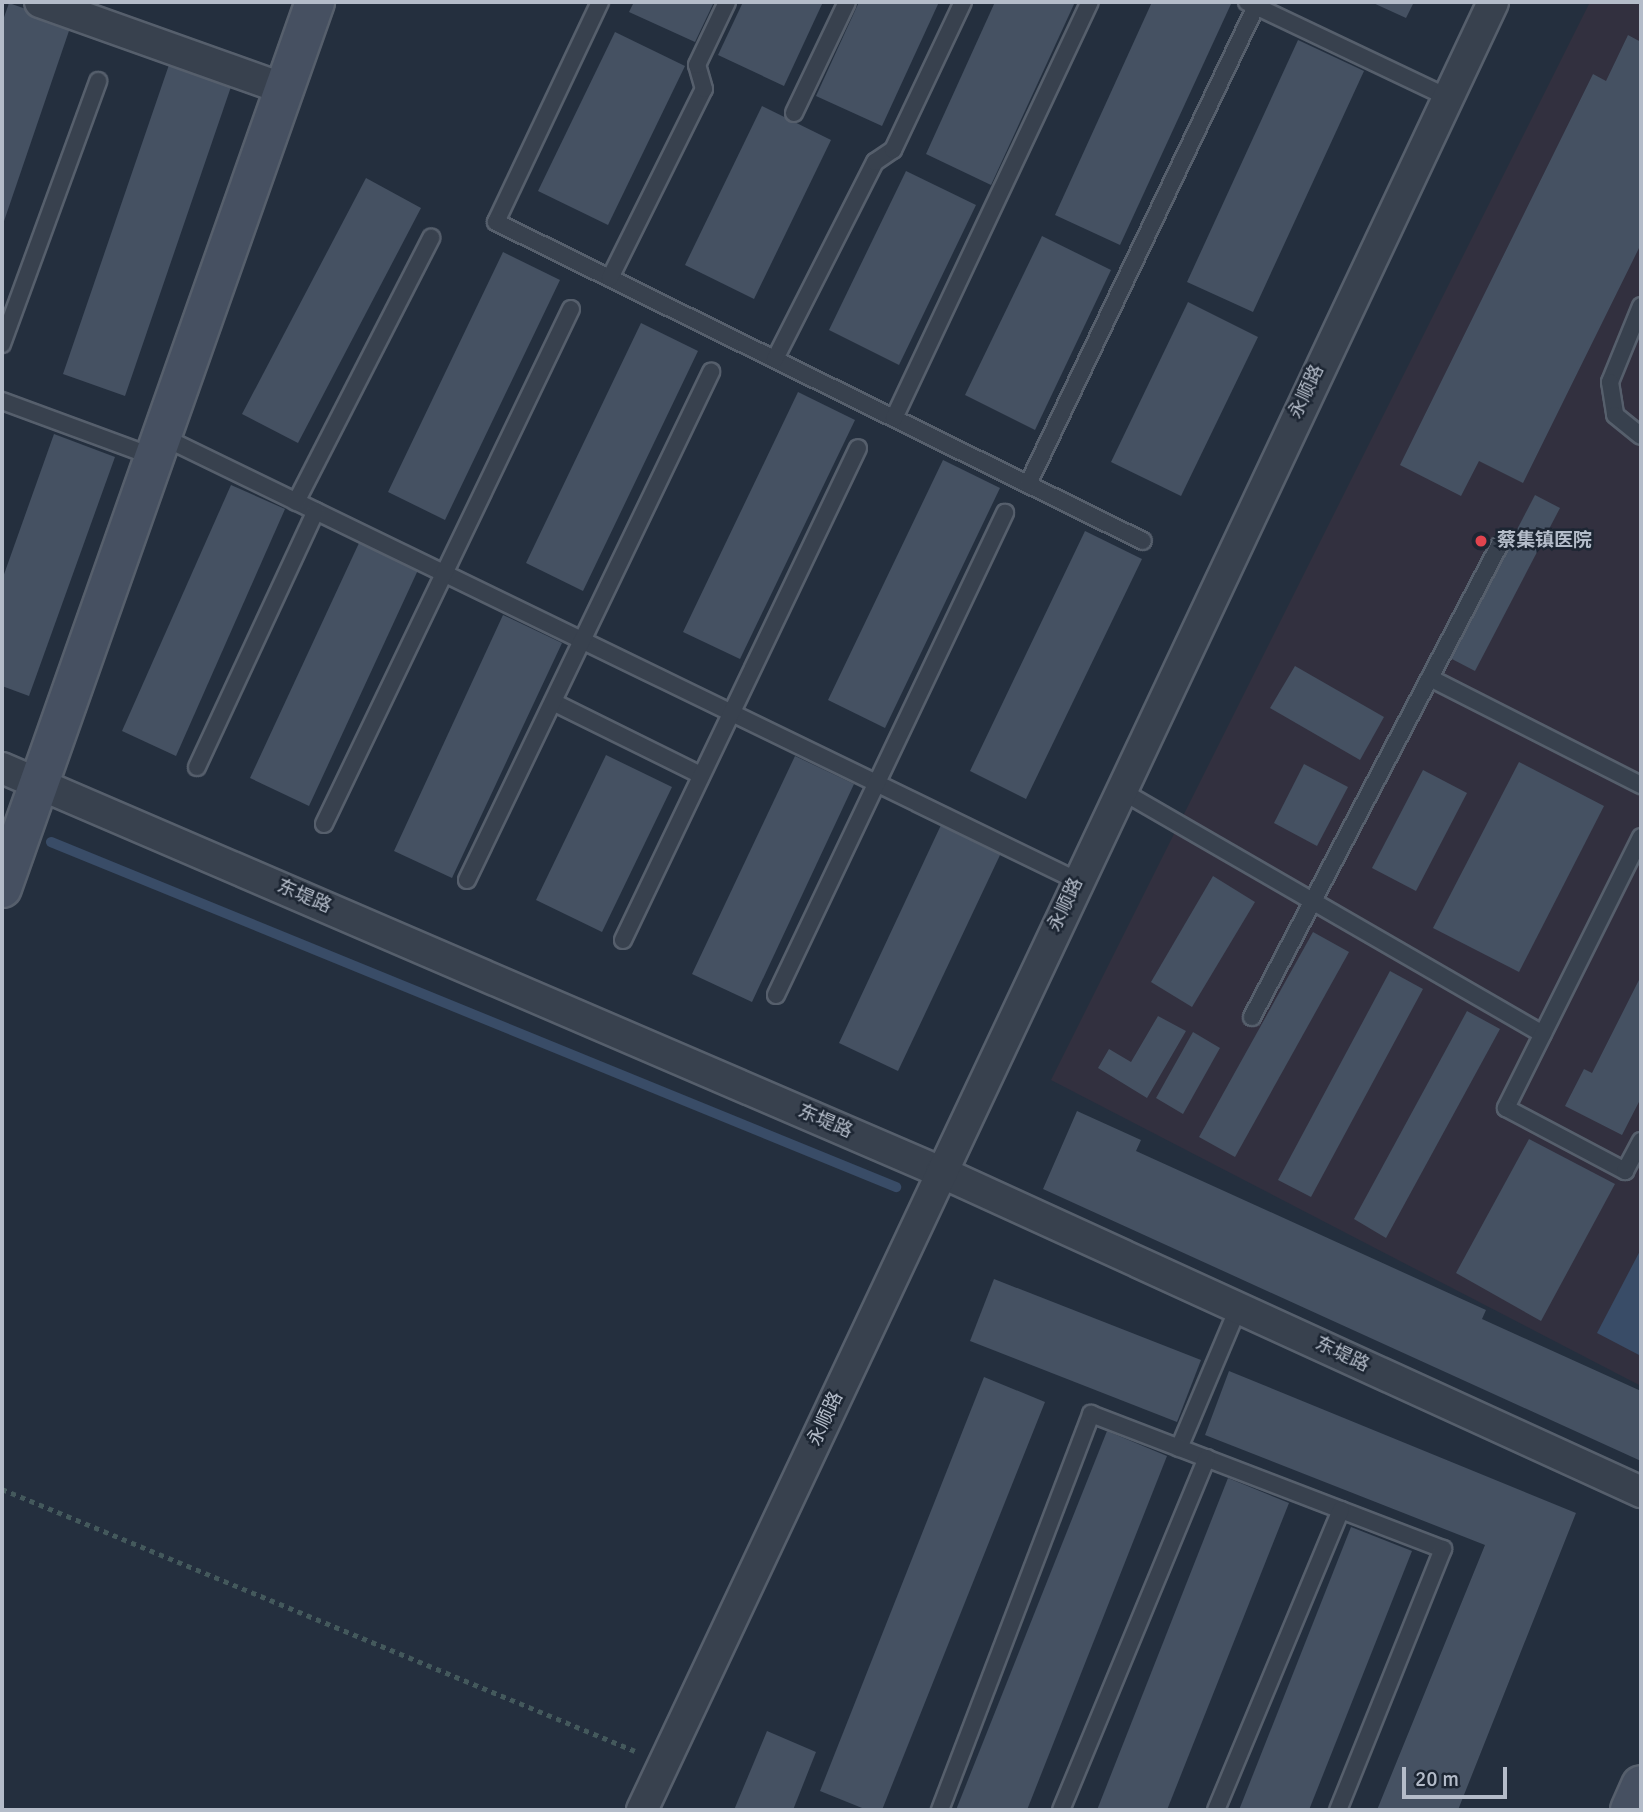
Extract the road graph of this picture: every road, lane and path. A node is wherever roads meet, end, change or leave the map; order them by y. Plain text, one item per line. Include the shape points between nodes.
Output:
1 (40, 2) edge
2 (314, 2) edge
3 (600, 2) edge
4 (727, 2) edge
5 (847, 2) edge
6 (963, 2) edge
7 (1090, 2) edge
8 (1493, 2) edge
9 (1253, 3) edge
10 (98, 81) dead end
11 (284, 89) junction
12 (1447, 97) junction
13 (794, 113) dead end
14 (431, 238) dead end
15 (610, 278) junction
16 (1641, 306) edge
17 (571, 309) dead end
18 (2, 344) edge
19 (775, 359) junction
20 (711, 372) dead end
21 (2, 401) edge
22 (894, 418) junction
23 (1641, 436) edge
24 (157, 447) junction
25 (858, 448) dead end
26 (1028, 484) junction
27 (296, 502) junction
28 (316, 511) junction
29 (1005, 513) dead end
30 (1143, 541) dead end
31 (1499, 546) dead end
32 (445, 573) junction
33 (582, 640) junction
34 (1430, 678) junction
35 (553, 702) junction
36 (731, 712) junction
37 (198, 767) dead end
38 (2, 768) edge
39 (701, 775) junction
40 (39, 783) junction
41 (877, 783) junction
42 (1641, 785) edge
43 (1120, 790) junction
44 (324, 824) dead end
45 (1641, 837) edge
46 (467, 880) dead end
47 (1078, 881) junction
48 (2, 888) edge
49 (1312, 901) junction
50 (623, 940) dead end
51 (776, 995) dead end
52 (1252, 1017) dead end
53 (1543, 1034) junction
54 (1641, 1141) edge
55 (941, 1172) junction
56 (1238, 1308) junction
57 (1179, 1448) junction
58 (1207, 1458) junction
59 (2, 1489) edge
60 (1641, 1492) edge
61 (1341, 1510) junction
62 (664, 1763) junction
63 (1641, 1785) edge
64 (642, 1810) edge
65 (940, 1810) edge
66 (1061, 1810) edge
67 (1216, 1810) edge
68 (1338, 1810) edge
69 (1630, 1810) edge

1 - 11 street
2 - 11 street
3 - 15 lane via 496,222
4 - 15 lane via 697,65 704,89
5 - 13 lane
6 - 19 lane via 892,150 875,162
7 - 22 lane
8 - 12 street, 永顺路
9 - 12 lane
9 - 26 lane
10 - 18 lane
11 - 24 street
12 - 43 street, 永顺路
14 - 27 lane
15 - 19 lane
16 - 23 lane via 1611,382 1615,415
17 - 32 lane
19 - 22 lane
20 - 33 lane
21 - 24 lane
22 - 26 lane
24 - 27 lane
24 - 40 street
25 - 36 lane
26 - 30 lane
27 - 28 lane
28 - 32 lane
28 - 37 lane
29 - 41 lane
31 - 34 lane
32 - 33 lane
32 - 44 lane
33 - 35 lane
33 - 36 lane
34 - 42 lane
34 - 49 lane
35 - 39 lane
35 - 46 lane
36 - 39 lane
36 - 41 lane
38 - 40 street, 东堤路
39 - 50 lane
40 - 48 street
40 - 55 street, 东堤路
41 - 47 lane
41 - 51 lane
43 - 47 street, 永顺路
43 - 49 lane
45 - 53 lane
47 - 55 street, 永顺路
49 - 52 lane
49 - 53 lane
53 - 54 lane via 1506,1108 1625,1171
55 - 56 street, 东堤路
55 - 62 street, 永顺路
56 - 57 lane
56 - 60 street, 东堤路
57 - 58 lane
57 - 65 lane via 1091,1414
58 - 61 lane
58 - 66 lane
59 - 62 path
61 - 67 lane
61 - 68 lane via 1443,1549
62 - 64 street, 永顺路
63 - 69 street

